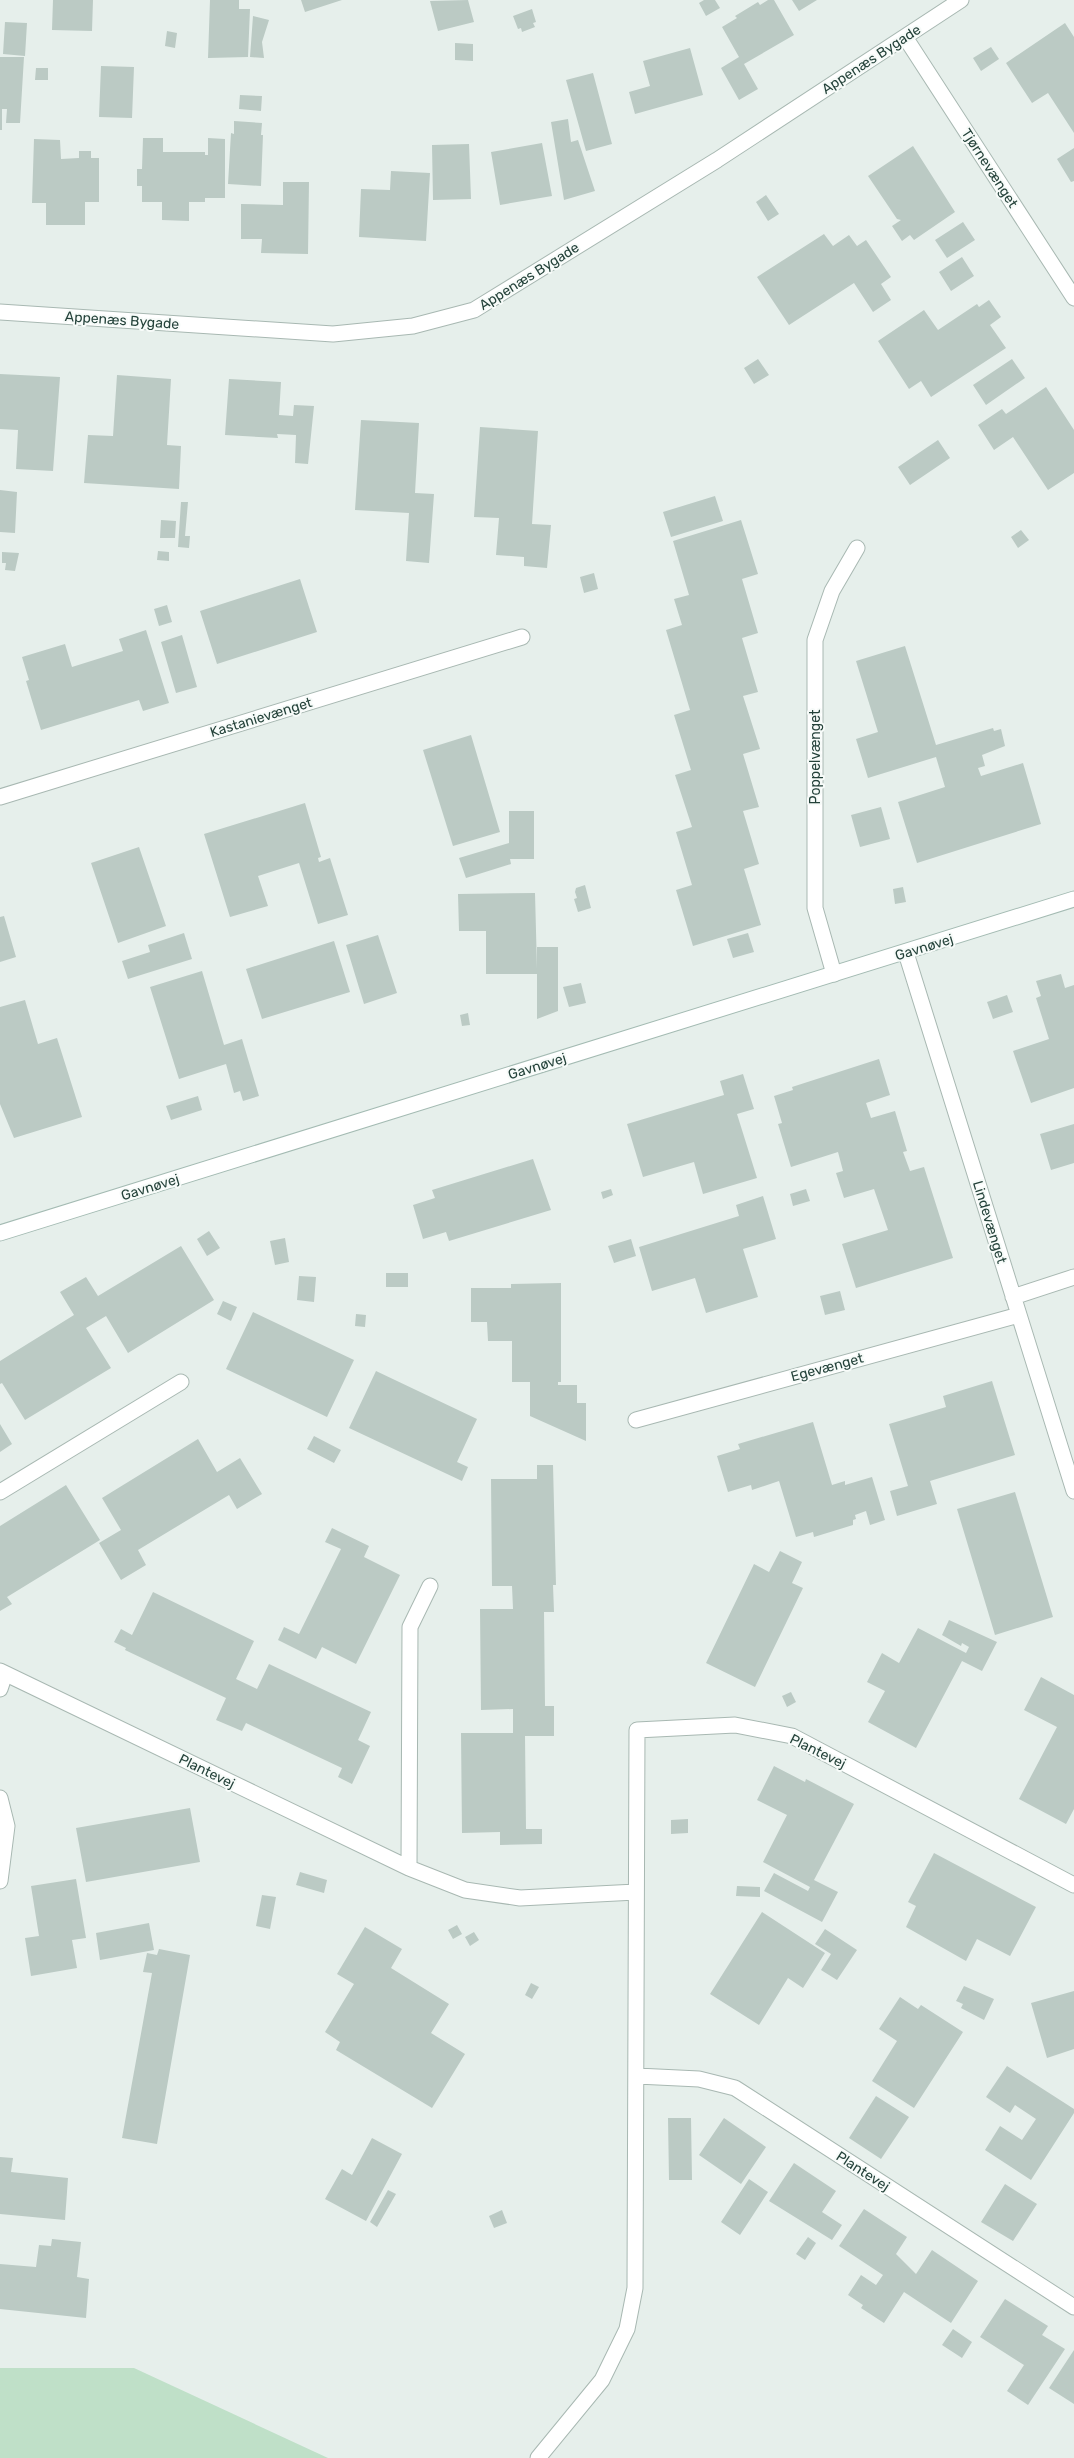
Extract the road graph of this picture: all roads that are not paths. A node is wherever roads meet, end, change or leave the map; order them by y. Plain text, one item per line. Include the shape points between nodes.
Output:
1 (961, 0) edge
2 (905, 38) junction
3 (1074, 298) edge
4 (0, 312) edge
5 (857, 548) dead end
6 (522, 637) dead end
7 (0, 797) edge
8 (1074, 899) edge
9 (906, 953) junction
10 (834, 974) junction
11 (0, 1233) edge
12 (1074, 1277) edge
13 (1013, 1297) junction
14 (1019, 1315) junction
15 (181, 1382) dead end
16 (636, 1420) dead end
17 (1074, 1491) edge
18 (0, 1492) edge
19 (430, 1586) dead end
20 (2, 1672) edge
21 (0, 1689) edge
22 (0, 1798) edge
23 (409, 1868) junction
24 (0, 1881) edge
25 (1074, 1885) edge
26 (636, 1892) junction
27 (637, 2076) junction
28 (1074, 2307) edge
29 (538, 2458) edge

1 - 2 street, Appenæs Bygade
2 - 3 street, Tjørnevænget
2 - 4 street, Appenæs Bygade via 717,160 474,310 413,326 332,334
5 - 10 street, Poppelvænget via 832,591 815,640 815,908
6 - 7 street, Kastanievænget
8 - 9 street, Gavnøvej
9 - 10 street, Gavnøvej
9 - 13 street, Lindevænget
10 - 11 street, Gavnøvej
12 - 13 street
13 - 14 street, Lindevænget
14 - 16 street, Egevænget
14 - 17 street, Lindevænget
15 - 18 street
19 - 23 street via 410,1627
20 - 21 street, Plantevej
20 - 23 street, Plantevej
22 - 24 street via 7,1826
23 - 26 street, Plantevej via 465,1890 520,1898
25 - 26 street, Plantevej via 792,1736 735,1725 637,1730
26 - 27 street, Plantevej
27 - 28 street, Plantevej via 699,2079 735,2088
27 - 29 street, Plantevej via 635,2288 627,2329 602,2380

